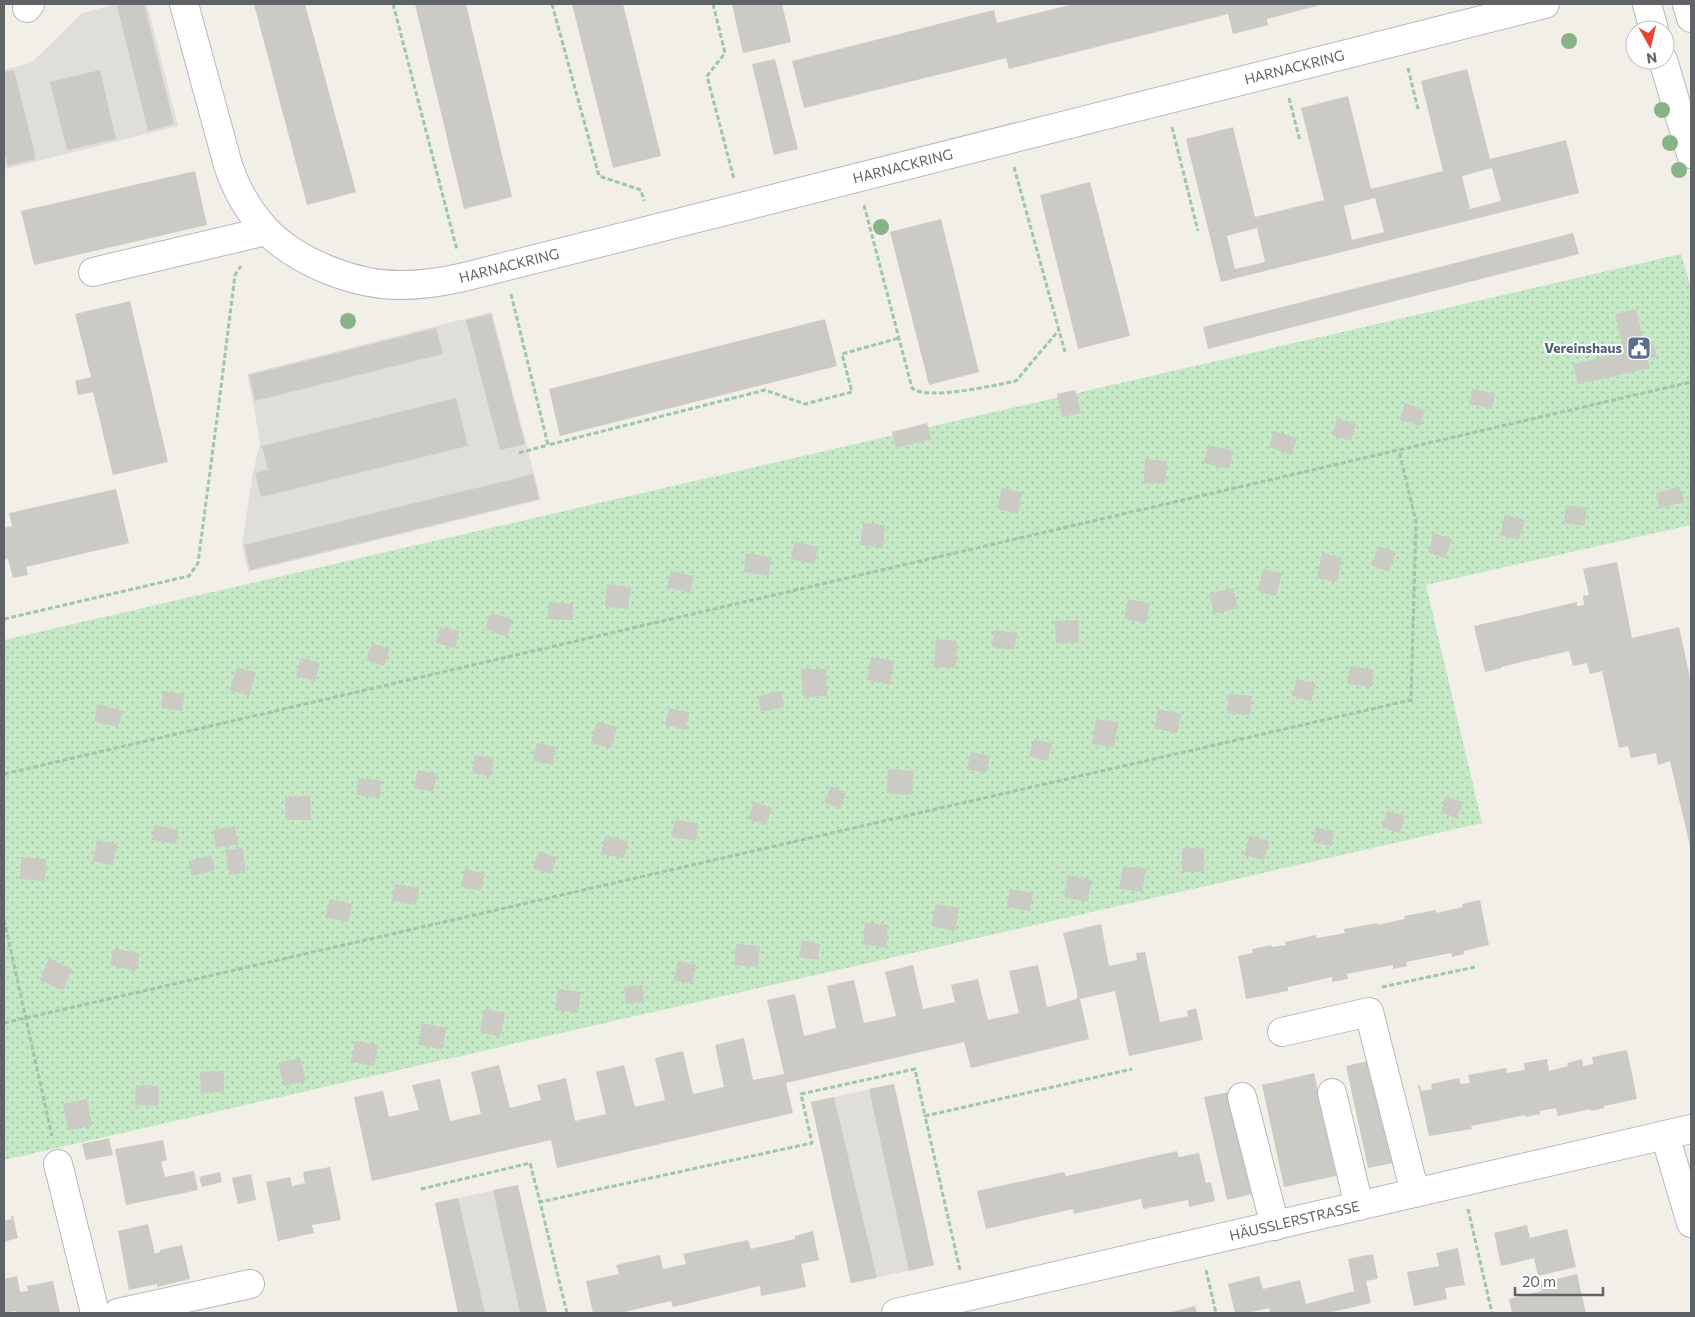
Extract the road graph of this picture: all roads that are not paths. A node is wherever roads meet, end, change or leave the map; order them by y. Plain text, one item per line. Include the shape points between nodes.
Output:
1 (184, 4) edge
2 (1545, 4) edge
3 (1646, 4) edge
4 (1687, 4) edge
5 (1691, 18) edge
6 (1651, 20) edge
7 (1666, 70) edge
8 (1691, 154) edge
9 (266, 231) junction
10 (93, 272) dead end
11 (1282, 1032) dead end
12 (1332, 1093) dead end
13 (1242, 1097) dead end
14 (1691, 1129) edge
15 (1665, 1135) junction
16 (58, 1164) road end
17 (1415, 1193) junction
18 (1359, 1206) junction
19 (1691, 1223) edge
20 (1275, 1226) junction
21 (250, 1284) dead end
22 (95, 1313) edge
23 (118, 1313) edge
24 (896, 1313) edge

1 - 9 street, HARNACKRING via 230,171 248,206
2 - 9 street, HARNACKRING via 441,282 398,285 351,278 313,264
3 - 6 street
4 - 5 street
7 - 8 street
9 - 10 street
11 - 17 street via 1370,1012
12 - 18 street
13 - 20 street
14 - 15 street, HÄUSSLERSTRASSE
15 - 17 street, HÄUSSLERSTRASSE
15 - 19 street
16 - 22 street
17 - 18 street, HÄUSSLERSTRASSE
18 - 20 street, HÄUSSLERSTRASSE
20 - 24 street, HÄUSSLERSTRASSE
21 - 23 street

